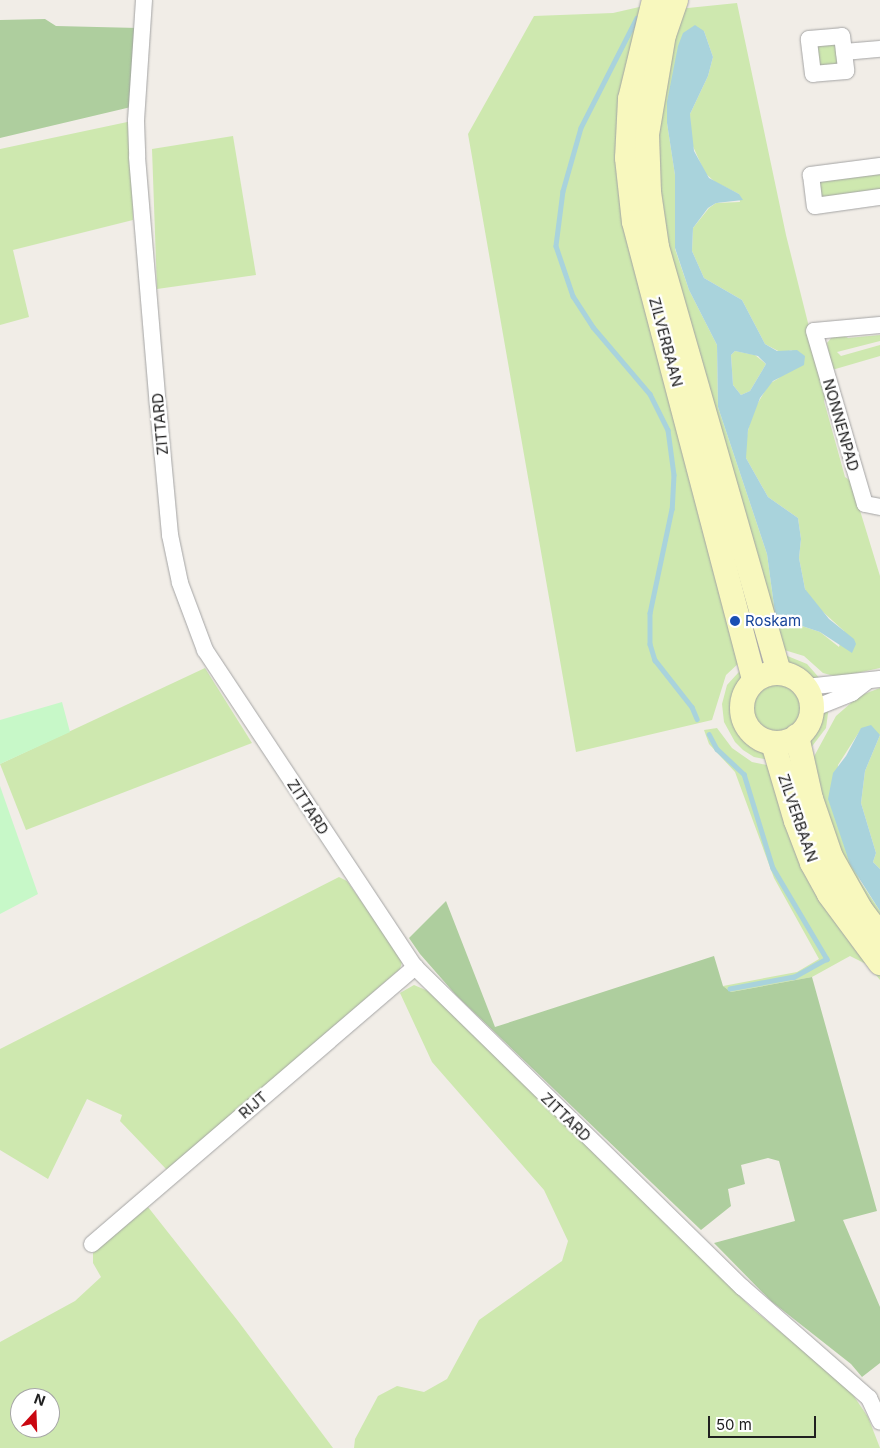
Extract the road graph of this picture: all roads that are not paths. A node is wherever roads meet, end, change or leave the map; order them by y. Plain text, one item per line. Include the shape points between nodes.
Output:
1 (144, 0) edge
2 (654, 0) edge
3 (676, 0) edge
4 (880, 49) edge
5 (844, 52) dead end
6 (880, 166) edge
7 (880, 197) edge
8 (880, 325) edge
9 (880, 507) edge
10 (778, 672) junction
11 (754, 680) junction
12 (873, 680) edge
13 (809, 698) junction
14 (797, 736) junction
15 (774, 743) junction
16 (880, 935) edge
17 (880, 964) edge
18 (415, 967) junction
19 (92, 1244) dead end
20 (880, 1422) edge

1 - 18 street, ZITTARD via 136,122 137,157 170,535 180,583 205,650
2 - 11 main road, ZILVERBAAN via 630,99 627,158 634,222
3 - 10 main road, ZILVERBAAN via 660,51 647,134 649,192 657,247
4 - 5 street
6 - 7 street via 811,175 815,206
8 - 9 street, NONNENPAD via 814,331 865,504
10 - 11 main road
10 - 13 main road via 792,676
11 - 15 main road via 742,699 743,719 755,736
12 - 13 street via 849,680
12 - 13 street via 852,693
13 - 14 main road via 805,728
14 - 15 main road
14 - 16 main road, ZILVERBAAN via 811,799 830,857
15 - 17 main road, ZILVERBAAN via 796,821 812,863 829,894
18 - 19 street, RIJT
18 - 20 street, ZITTARD via 742,1287 864,1394

